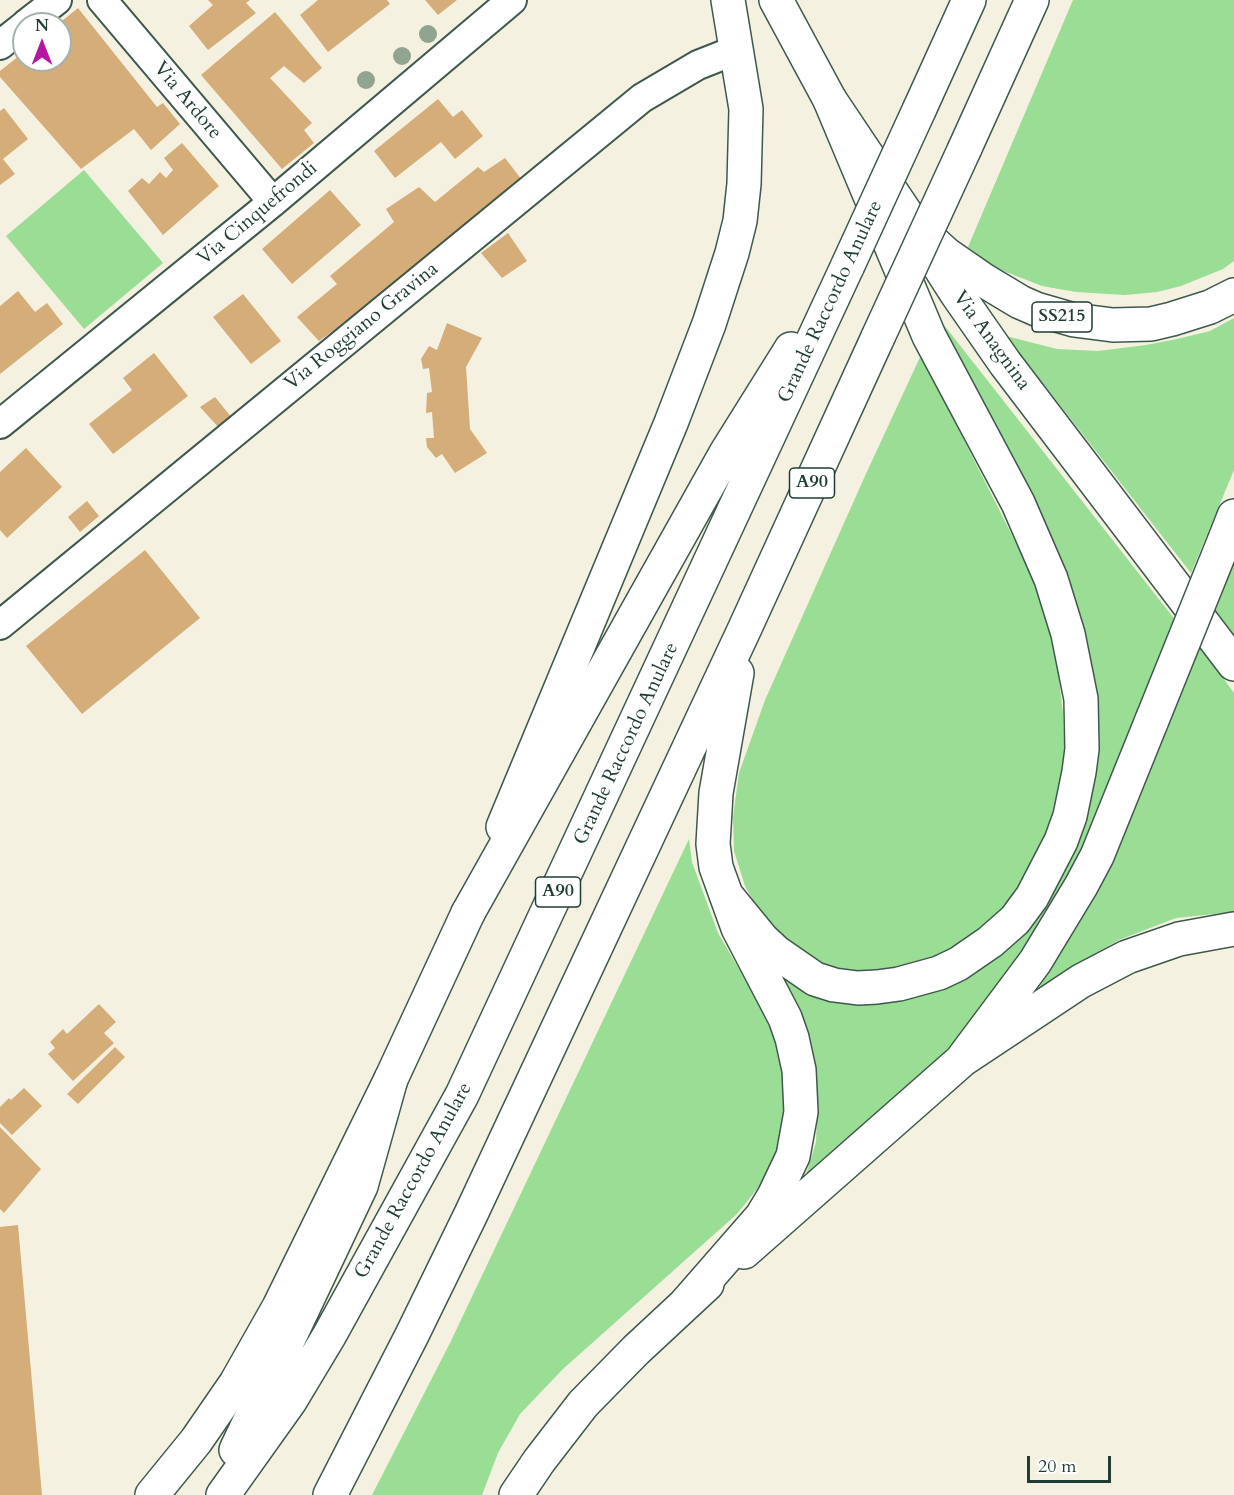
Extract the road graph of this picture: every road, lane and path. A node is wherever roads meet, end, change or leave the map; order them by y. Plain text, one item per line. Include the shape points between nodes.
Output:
1 (57, 0) edge
2 (102, 0) edge
3 (512, 0) edge
4 (728, 0) edge
5 (776, 0) edge
6 (969, 0) edge
7 (1032, 0) edge
8 (42, 12) edge
9 (12, 35) edge
10 (0, 45) edge
11 (736, 50) junction
12 (830, 100) junction
13 (273, 202) junction
14 (913, 224) junction
15 (848, 266) junction
16 (1234, 295) edge
17 (0, 424) edge
18 (1230, 527) edge
19 (0, 625) edge
20 (745, 628) junction
21 (1234, 664) edge
22 (726, 895) junction
23 (468, 913) junction
24 (1234, 929) edge
25 (961, 1061) junction
26 (391, 1079) junction
27 (687, 1302) junction
28 (152, 1495) edge
29 (214, 1495) edge
30 (223, 1495) edge
31 (330, 1495) edge
32 (516, 1495) edge

1 - 8 street
2 - 13 street, Via Ardore
3 - 13 street, Via Cinquefrondi
4 - 11 main road
5 - 12 main road, Via Anagnina / SS215
6 - 15 main road, Grande Raccordo Anulare / A90, bridge
7 - 20 main road, A90, bridge
9 - 10 street
11 - 19 street, Via Roggiano Gravina via 698,65 642,98
11 - 23 main road via 746,109 746,162 740,221 726,275 671,423
12 - 14 main road, Via Anagnina / SS215
12 - 22 main road via 929,336 1018,503 1051,579 1068,634 1081,699 1079,772 1061,841 1032,897 1015,920 990,942 939,972 878,987 834,985 815,979 762,939
13 - 17 street, Via Cinquefrondi
14 - 16 main road, SS215 via 946,254 1003,293 1036,309 1074,320 1151,324 1192,314
14 - 21 main road, Via Anagnina via 1005,363
15 - 23 main road via 779,366 726,453
15 - 30 main road, Grande Raccordo Anulare / A90 via 462,1095 323,1346 290,1401
18 - 25 main road, bridge via 1097,856 1035,962
20 - 22 main road via 714,817 716,867
20 - 31 main road, A90 via 471,1214
22 - 27 main road via 792,1038 799,1070 801,1112 793,1156 762,1216
23 - 26 main road
24 - 25 main road via 1179,939 1127,957 1081,981
25 - 27 main road
26 - 28 main road via 279,1307 236,1383
26 - 29 main road via 361,1186
27 - 32 main road via 583,1404

